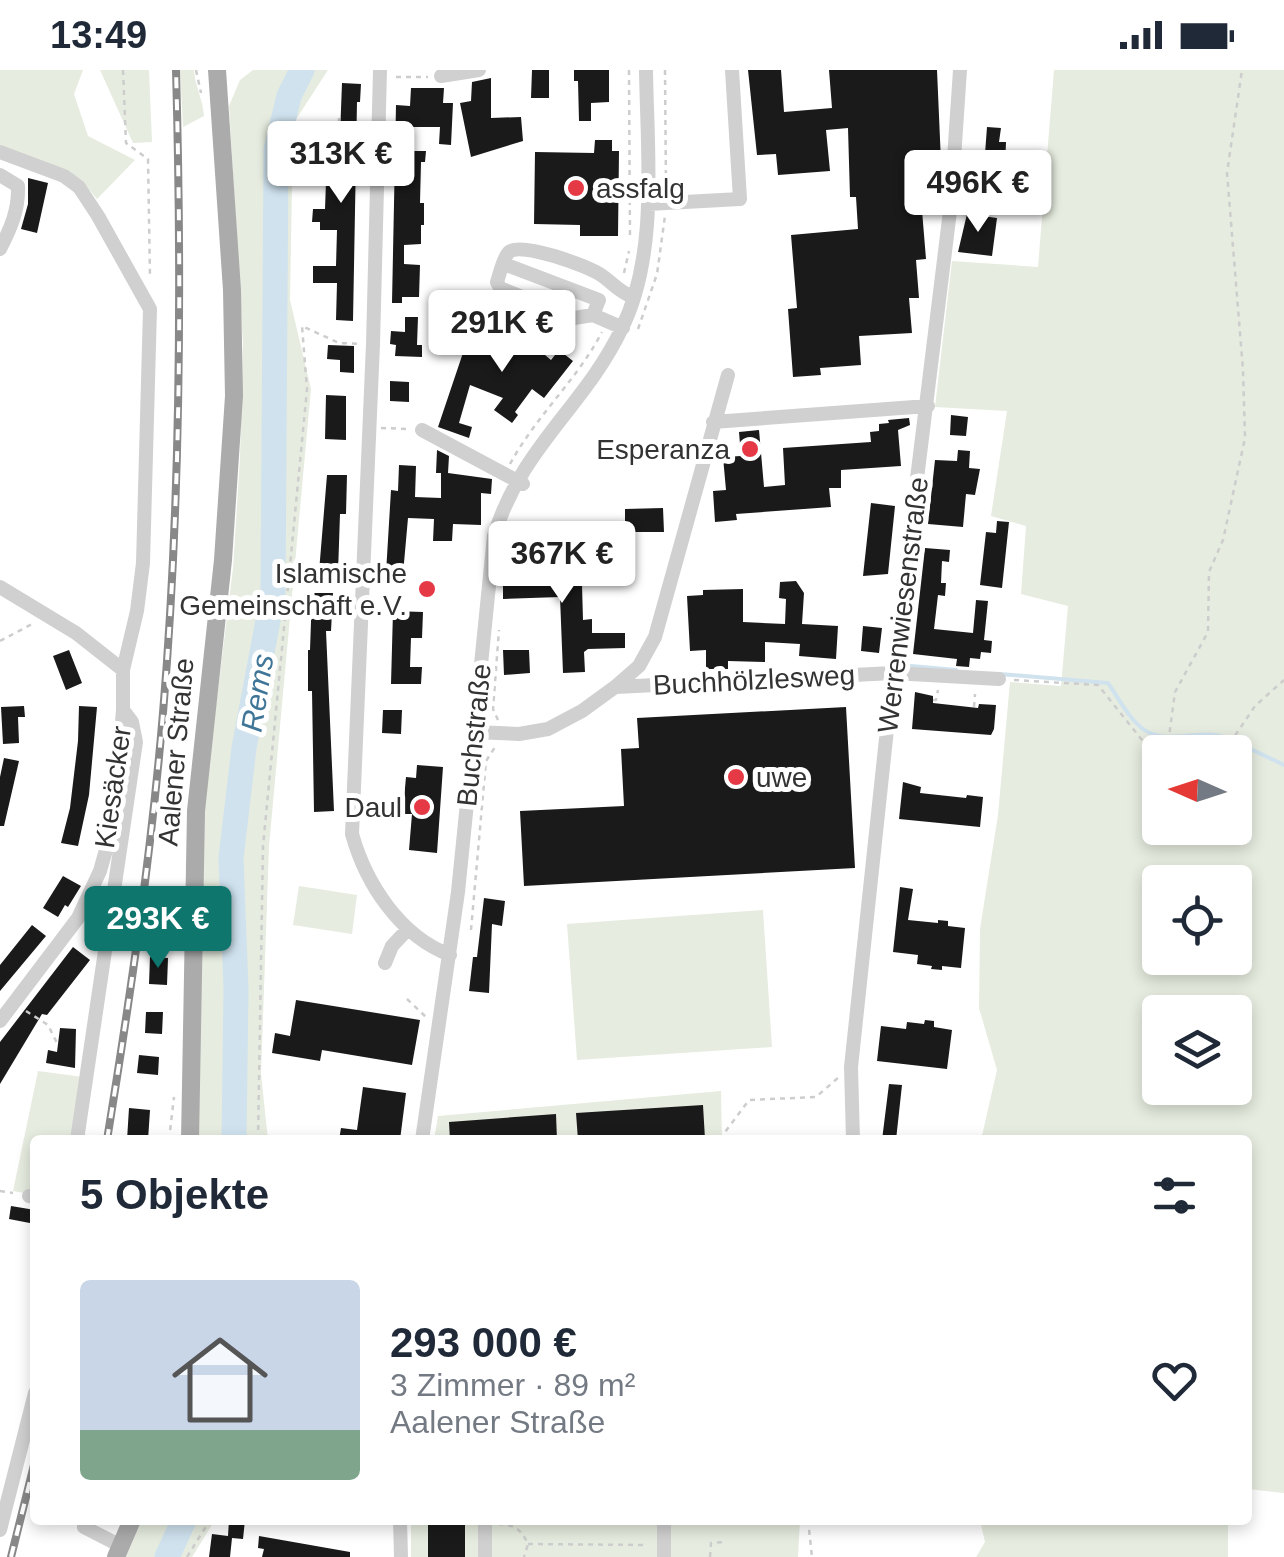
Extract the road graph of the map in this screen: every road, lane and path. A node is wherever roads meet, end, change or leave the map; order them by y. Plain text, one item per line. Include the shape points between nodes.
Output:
1 (123, 70) edge
2 (196, 70) edge
3 (217, 70) edge
4 (479, 70) edge
5 (646, 70) edge
6 (732, 70) edge
7 (960, 70) edge
8 (1242, 70) edge
9 (380, 73) edge
10 (440, 76) joint
11 (206, 103) dead end
12 (339, 117) dead end
13 (0, 152) edge
14 (338, 153) dead end
15 (0, 176) edge
16 (648, 204) junction
17 (0, 249) edge
18 (504, 264) junction
19 (634, 297) junction
20 (150, 309) junction
21 (593, 316) junction
22 (623, 328) junction
23 (373, 344) junction
24 (728, 375) dead end
25 (928, 406) junction
26 (713, 422) junction
27 (370, 428) junction
28 (422, 430) joint
29 (520, 482) junction
30 (0, 587) edge
31 (47, 626) dead end
32 (0, 641) edge
33 (123, 670) junction
34 (893, 673) junction
35 (999, 680) joint
36 (1284, 680) edge
37 (615, 686) junction
38 (123, 710) junction
39 (474, 732) junction
40 (1169, 735) edge
41 (1235, 735) edge
42 (1142, 740) edge
43 (496, 747) dead end
44 (408, 929) junction
45 (472, 930) dead end
46 (450, 956) junction
47 (384, 963) dead end
48 (408, 999) dead end
49 (14, 1003) junction
50 (0, 1021) edge
51 (439, 1030) junction
52 (58, 1046) dead end
53 (851, 1067) junction
54 (176, 1089) dead end
55 (78, 1135) edge
56 (170, 1135) edge
57 (190, 1135) edge
58 (258, 1135) edge
59 (423, 1135) edge
60 (725, 1135) edge
61 (853, 1135) edge
62 (0, 1191) edge
63 (30, 1196) edge
64 (30, 1413) edge
65 (84, 1525) edge
66 (130, 1525) edge
67 (207, 1525) edge
68 (400, 1525) edge
69 (485, 1525) edge
70 (508, 1525) edge
71 (664, 1525) edge
72 (809, 1525) edge
73 (0, 1530) edge
74 (724, 1542) dead end
75 (528, 1544) junction
76 (119, 1551) edge
77 (664, 1551) edge
78 (187, 1557) edge
79 (401, 1557) edge
80 (485, 1557) edge
81 (524, 1557) edge
82 (710, 1557) edge
83 (812, 1557) edge

1 - 20 path via 126,142 148,159
2 - 11 path
3 - 57 main road, Aalener Straße via 234,396 196,811
4 - 10 street
5 - 16 street, Buchstraße
6 - 16 street via 740,200
7 - 25 street, Werrenwiesenstraße
8 - 40 path via 1228,173 1244,438 1223,540 1209,572 1208,632 1175,692
9 - 10 path
9 - 23 street
12 - 14 path
13 - 20 street via 78,187
15 - 17 street via 18,186 19,199
16 - 19 street, Buchstraße
18 - 19 street via 514,248 529,248 599,273
18 - 21 street via 599,300
18 - 21 street via 500,288 574,318
19 - 22 street, Buchstraße
20 - 33 street, Kiesäcker via 142,562
21 - 22 street
22 - 29 street, Buchstraße
23 - 27 street
23 - 58 path via 339,343 302,326 307,389 263,846
24 - 26 street
25 - 26 street
25 - 34 street, Werrenwiesenstraße
26 - 37 street via 655,637 639,666
27 - 28 path
27 - 44 street via 352,834 366,873
28 - 29 street
29 - 39 street, Buchstraße via 494,536
30 - 33 street
31 - 32 path via 33,623
33 - 38 street, Kiesäcker
34 - 35 street, Buchhölzlesweg
34 - 37 street, Buchhölzlesweg
34 - 53 street, Werrenwiesenstraße
35 - 42 path via 1098,686
36 - 41 path
37 - 39 street via 548,729
38 - 49 street, Kiesäcker via 113,825 100,871 78,918
38 - 55 street via 136,742
39 - 46 street, Buchstraße
43 - 45 path via 486,761
44 - 46 street
44 - 47 street
46 - 51 street, Buchstraße
48 - 51 path
49 - 50 street, Kiesäcker
49 - 52 path via 48,1025
51 - 59 street, Buchstraße
53 - 60 path via 816,1096 748,1100
53 - 61 street, Werrenwiesenstraße
54 - 56 path
62 - 63 path
64 - 73 street
65 - 76 street
66 - 76 main road
67 - 78 path
68 - 79 street
69 - 80 street
70 - 75 path
71 - 77 street
72 - 83 path
74 - 82 path via 711,1543
75 - 77 path
75 - 81 path

